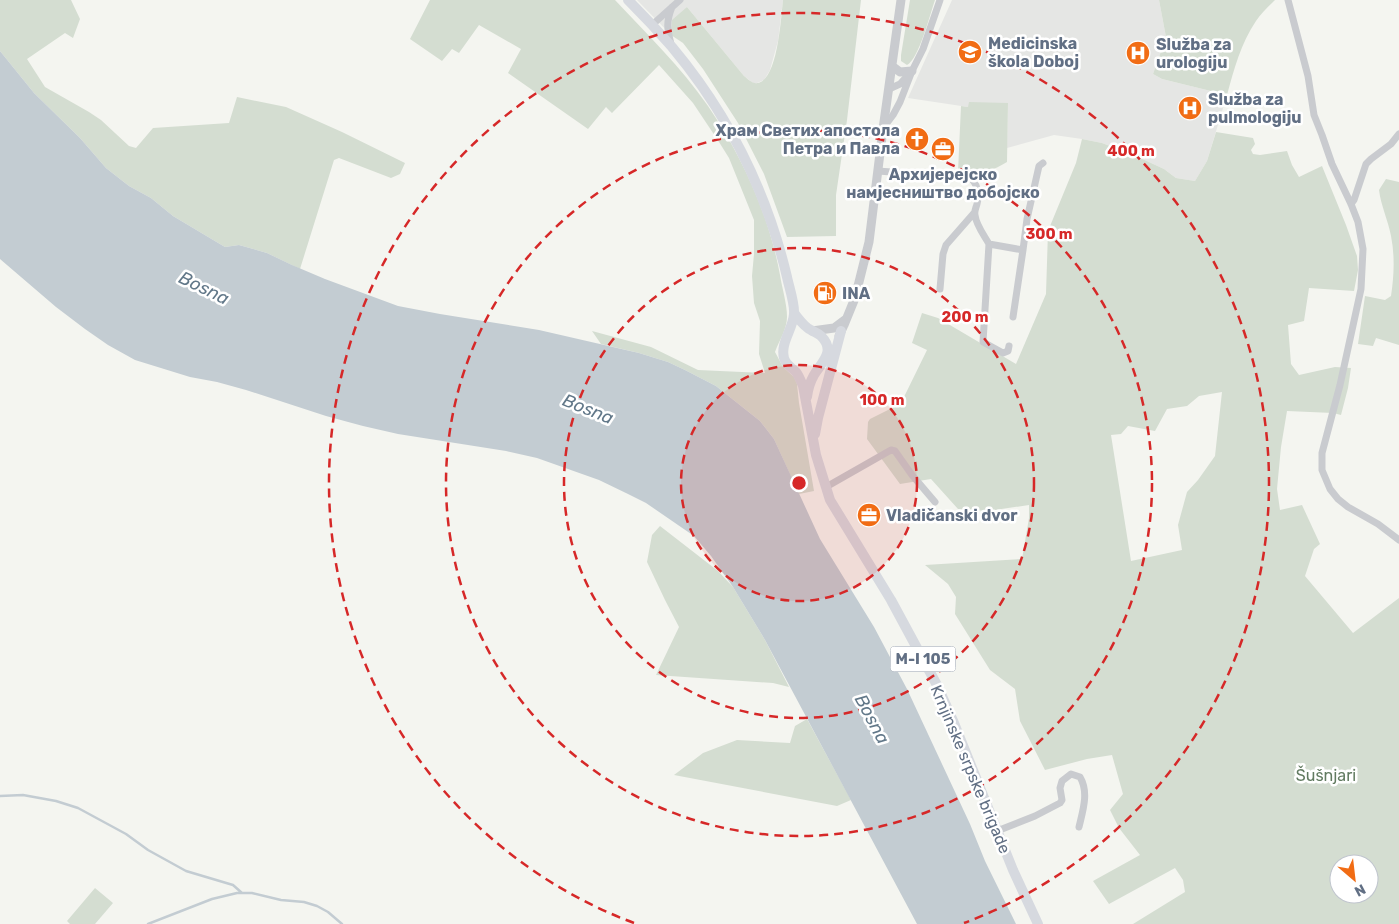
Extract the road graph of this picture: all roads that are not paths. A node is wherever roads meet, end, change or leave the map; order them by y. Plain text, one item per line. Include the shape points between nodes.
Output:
1 (628, 0) edge
2 (680, 0) edge
3 (901, 0) edge
4 (940, 0) edge
5 (1288, 0) edge
6 (672, 7) junction
7 (652, 25) junction
8 (672, 46) junction
9 (892, 66) junction
10 (912, 71) junction
11 (889, 89) junction
12 (883, 129) junction
13 (1399, 134) edge
14 (1043, 163) dead end
15 (878, 171) junction
16 (1351, 204) junction
17 (974, 213) junction
18 (989, 244) junction
19 (1023, 250) junction
20 (940, 289) dead end
21 (794, 313) junction
22 (849, 314) junction
23 (1013, 317) dead end
24 (811, 330) junction
25 (841, 331) junction
26 (786, 340) junction
27 (1009, 346) dead end
28 (827, 355) junction
29 (819, 369) junction
30 (794, 371) junction
31 (806, 398) junction
32 (814, 442) junction
33 (826, 487) junction
34 (935, 502) dead end
35 (1399, 539) edge
36 (1079, 827) dead end
37 (997, 831) junction
38 (1038, 924) edge

1 - 7 main road, M-I 105
2 - 6 street
3 - 9 street
4 - 10 street via 923,50
5 - 16 street via 1308,76 1314,115
6 - 7 street
6 - 8 street via 667,30
7 - 8 main road, M-I 105
8 - 21 main road, M-I 105 via 719,111 768,209
9 - 10 street via 900,72
9 - 11 street
10 - 11 street via 900,84
10 - 12 street via 900,102
11 - 12 street
12 - 15 street
13 - 16 street via 1366,164
14 - 19 street via 1038,166
15 - 17 street via 970,178 976,183 977,190 978,202
15 - 22 street via 869,242
16 - 35 street via 1363,249 1362,280 1322,453 1322,470 1330,489 1348,508
17 - 18 street
17 - 20 street via 946,245
18 - 19 street
18 - 27 street via 984,342 1003,354
19 - 23 street
21 - 24 main road
21 - 26 main road, M-I 105
22 - 24 street via 834,328
22 - 25 street
24 - 26 main road via 796,331
24 - 28 main road via 824,340
25 - 28 street
25 - 32 main road
26 - 30 main road, M-I 105 via 784,357
28 - 29 main road
29 - 30 main road via 804,373
29 - 31 main road
30 - 31 main road, M-I 105
31 - 32 main road, Krnjinske srpske brigade / M-I 105
32 - 33 main road, Krnjinske srpske brigade / M-I 105
33 - 34 street via 891,450
33 - 37 main road, Krnjinske srpske brigade / M-I 105 via 938,687
36 - 37 street via 1085,788 1080,777 1071,774 1062,781 1060,803
37 - 38 main road, Krnjinske srpske brigade / M-I 105

